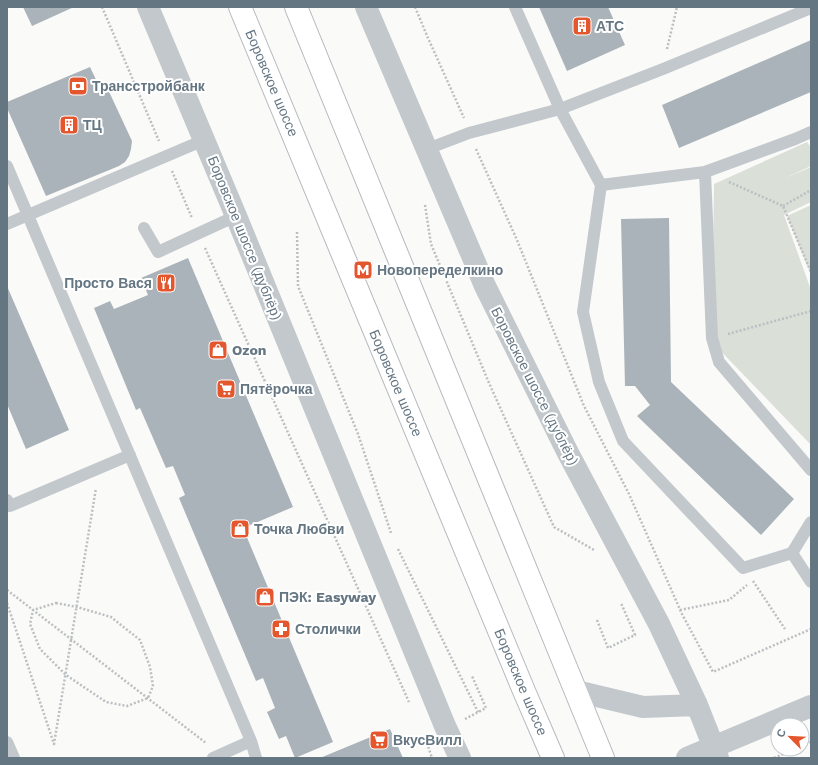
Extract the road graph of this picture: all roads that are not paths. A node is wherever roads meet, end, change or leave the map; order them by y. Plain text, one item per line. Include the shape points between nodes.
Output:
1 (148, 7) edge
2 (240, 7) edge
3 (296, 7) edge
4 (366, 7) edge
5 (515, 7) edge
6 (811, 8) edge
7 (560, 109) junction
8 (811, 132) edge
9 (204, 140) junction
10 (427, 149) junction
11 (7, 166) edge
12 (705, 172) junction
13 (601, 185) junction
14 (28, 216) junction
15 (236, 216) junction
16 (7, 224) edge
17 (144, 228) dead end
18 (130, 456) junction
19 (811, 470) edge
20 (7, 500) edge
21 (811, 522) edge
22 (792, 553) junction
23 (811, 582) edge
24 (576, 691) junction
25 (697, 705) junction
26 (811, 706) edge
27 (251, 741) junction
28 (7, 742) edge
29 (716, 753) edge
30 (217, 756) edge
31 (14, 758) edge
32 (256, 758) edge
33 (460, 758) edge
34 (553, 758) edge
35 (603, 758) edge
36 (688, 758) edge

1 - 9 street, Боровское шоссе (дублёр)
2 - 34 main road, Боровское шоссе
3 - 24 main road
4 - 10 street, Боровское шоссе (дублёр)
5 - 7 lane
6 - 7 lane
7 - 10 lane via 469,133
7 - 13 lane
8 - 12 lane
9 - 14 lane
9 - 15 street, Боровское шоссе (дублёр)
10 - 25 street, Боровское шоссе (дублёр) via 485,286 568,454 659,624
11 - 14 lane
12 - 13 lane
12 - 19 lane via 712,338 719,362
13 - 22 lane via 583,312 599,382 623,441 743,568
14 - 16 lane
14 - 18 lane
15 - 17 lane via 158,252
15 - 33 street, Боровское шоссе (дублёр)
18 - 20 lane via 10,506
18 - 27 lane
21 - 22 lane
22 - 23 lane
24 - 25 street via 643,707
24 - 35 main road
25 - 29 street, Боровское шоссе (дублёр)
26 - 29 street
27 - 30 lane
27 - 32 lane
28 - 31 lane
29 - 36 street

